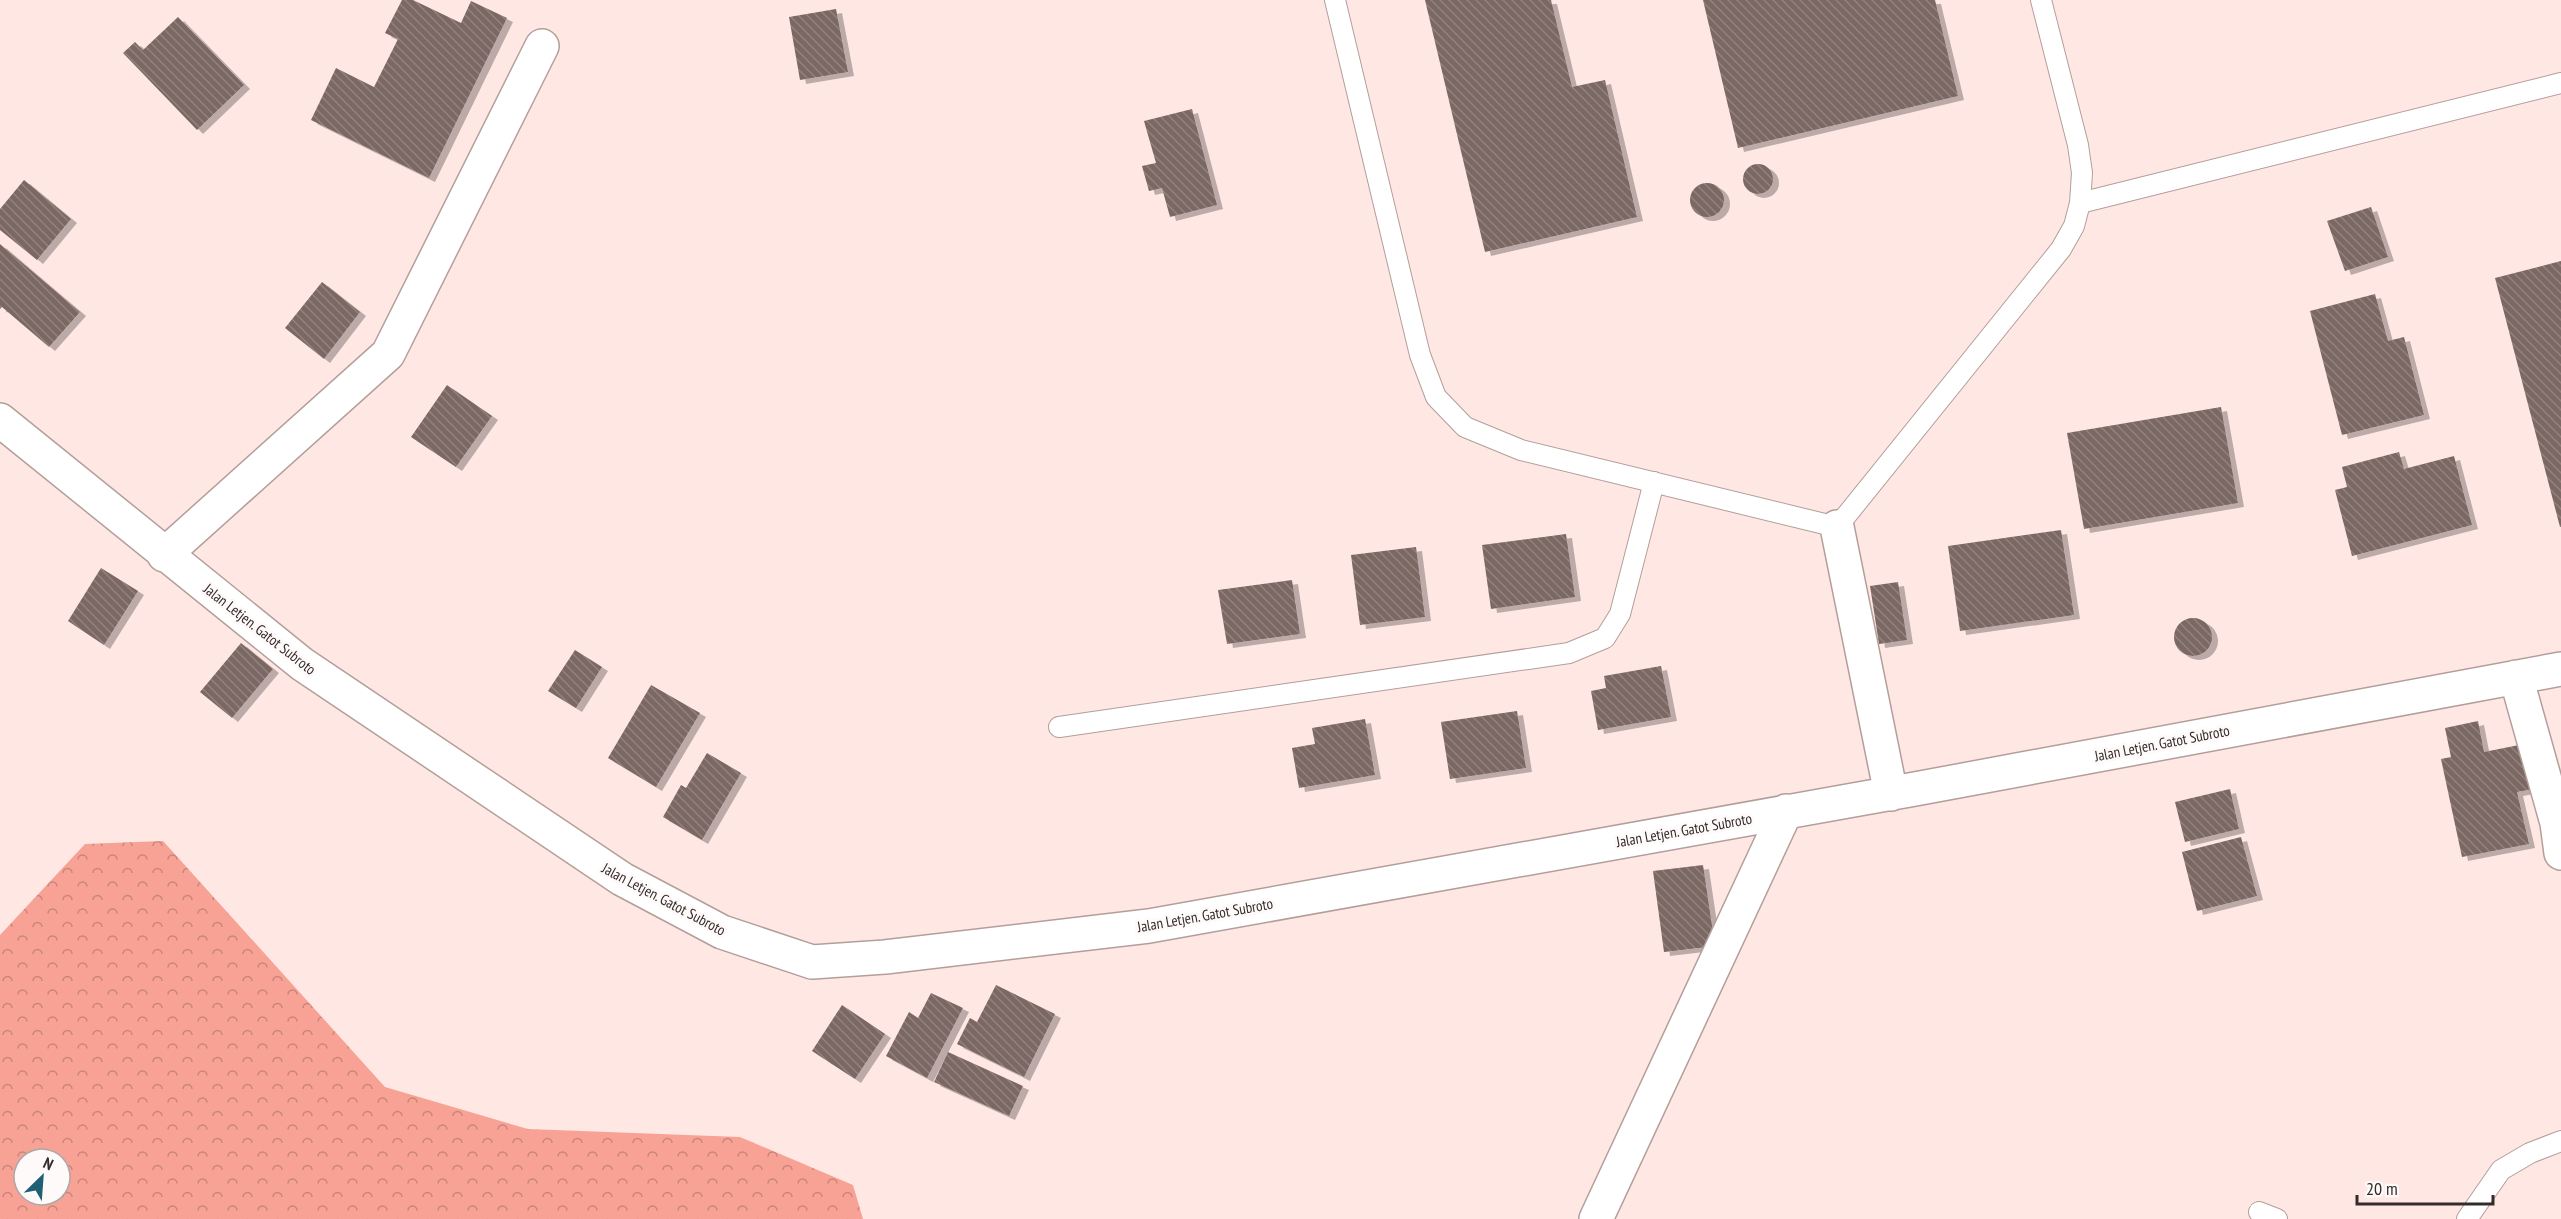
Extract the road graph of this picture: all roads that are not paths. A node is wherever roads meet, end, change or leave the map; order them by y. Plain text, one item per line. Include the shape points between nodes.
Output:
1 (1335, 0) edge
2 (2041, 0) edge
3 (542, 46) dead end
4 (2561, 83) edge
5 (2080, 203) junction
6 (0, 420) edge
7 (1654, 482) junction
8 (1837, 527) junction
9 (164, 555) junction
10 (2561, 669) edge
11 (2516, 677) junction
12 (1059, 727) dead end
13 (1891, 794) junction
14 (1786, 811) junction
15 (2561, 853) edge
16 (2561, 1141) edge
17 (1596, 1219) edge
18 (2467, 1219) edge

1 - 7 lane via 1420,355 1436,397 1465,427 1521,450
2 - 5 lane via 2078,145 2082,173
3 - 9 street via 388,354
4 - 5 lane
5 - 8 lane via 2061,249
6 - 9 street, Jalan Letjen. Gatot Subroto
7 - 8 lane
7 - 12 lane via 1620,614 1605,638 1569,652
8 - 13 street
9 - 14 street, Jalan Letjen. Gatot Subroto via 302,664 622,879 722,932 812,962 1149,926
10 - 11 street, Jalan Letjen. Gatot Subroto
11 - 13 street, Jalan Letjen. Gatot Subroto
11 - 15 street via 2557,822
13 - 14 street, Jalan Letjen. Gatot Subroto
14 - 17 street
16 - 18 lane via 2501,1170

